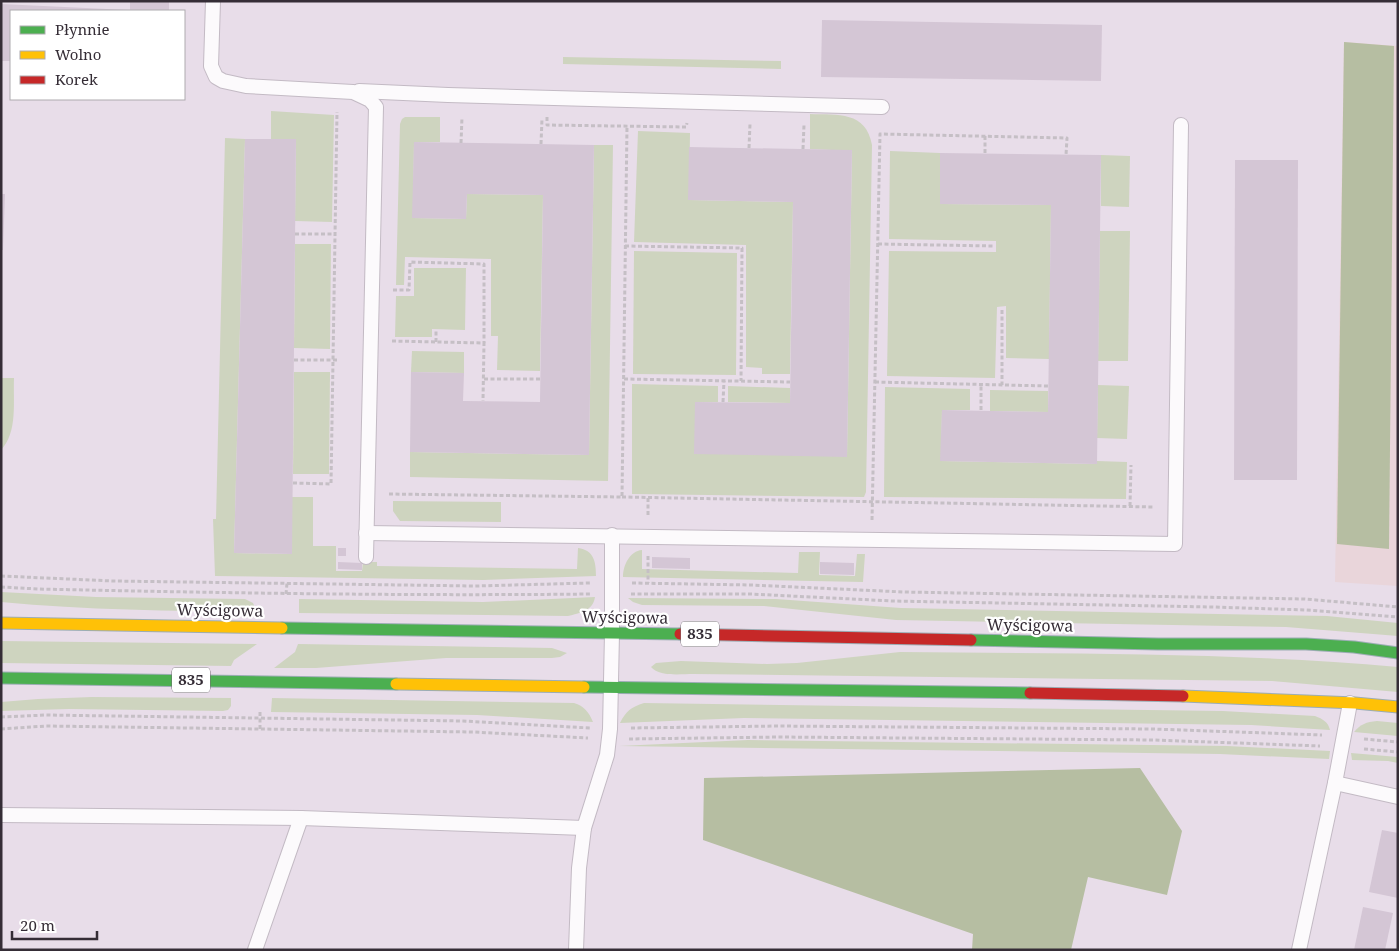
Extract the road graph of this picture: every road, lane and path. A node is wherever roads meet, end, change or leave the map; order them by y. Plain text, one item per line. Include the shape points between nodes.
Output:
1 (213, 1) edge
2 (343, 90) junction
3 (882, 106) dead end
4 (337, 109) dead end
5 (455, 114) dead end
6 (536, 116) dead end
7 (542, 116) junction
8 (750, 121) dead end
9 (1181, 125) dead end
10 (985, 136) junction
11 (461, 143) dead end
12 (542, 144) dead end
13 (749, 148) dead end
14 (985, 153) dead end
15 (1066, 155) dead end
16 (295, 234) dead end
17 (334, 234) junction
18 (878, 244) junction
19 (626, 246) junction
20 (994, 246) dead end
21 (390, 282) dead end
22 (1002, 310) dead end
23 (436, 329) dead end
24 (389, 333) dead end
25 (436, 342) junction
26 (484, 343) junction
27 (294, 360) dead end
28 (337, 360) dead end
29 (484, 379) junction
30 (540, 379) dead end
31 (624, 379) junction
32 (724, 381) junction
33 (741, 381) junction
34 (790, 382) dead end
35 (875, 382) junction
36 (981, 385) junction
37 (1002, 385) junction
38 (1048, 386) dead end
39 (483, 401) dead end
40 (723, 402) dead end
41 (981, 410) dead end
42 (1130, 465) dead end
43 (293, 483) dead end
44 (387, 485) dead end
45 (622, 497) junction
46 (872, 502) junction
47 (1130, 506) junction
48 (1175, 507) junction
49 (366, 533) junction
50 (612, 535) junction
51 (871, 540) junction
52 (366, 557) dead end
53 (1, 576) edge
54 (1, 587) edge
55 (612, 588) junction
56 (1398, 608) edge
57 (1398, 617) edge
58 (1, 622) edge
59 (612, 633) junction
60 (1398, 653) edge
61 (1, 678) edge
62 (611, 688) junction
63 (1350, 703) junction
64 (1398, 707) edge
65 (1, 717) edge
66 (1, 729) edge
67 (610, 734) junction
68 (1343, 742) junction
69 (1398, 742) edge
70 (1398, 752) edge
71 (1335, 783) junction
72 (1398, 797) edge
73 (1, 815) edge
74 (301, 818) junction
75 (584, 828) junction
76 (255, 950) edge
77 (576, 950) edge
78 (1299, 950) edge

1 - 2 lane via 211,66 223,81 246,86
2 - 3 lane
2 - 49 lane via 362,95 376,107
4 - 17 path
5 - 11 path via 462,114
6 - 7 path
7 - 12 path
7 - 19 path via 547,116 547,125 627,126
8 - 13 path
9 - 48 lane
10 - 14 path
10 - 15 path via 1067,138
10 - 18 path via 880,134
16 - 17 path
17 - 43 path via 331,484
18 - 20 path
18 - 35 path
19 - 31 path
19 - 33 path via 742,248
21 - 26 path via 390,290 409,290 410,262 484,264
22 - 37 path
23 - 25 path
24 - 25 path via 389,341
25 - 26 path
26 - 29 path
27 - 28 path
29 - 30 path
29 - 39 path
31 - 32 path
31 - 45 path
32 - 33 path
32 - 40 path
33 - 34 path
35 - 36 path
35 - 46 path
36 - 37 path
36 - 41 path
37 - 38 path
42 - 47 path
44 - 45 path via 387,494
45 - 46 path
46 - 47 path
46 - 51 path
47 - 48 path
48 - 51 lane via 1175,544
49 - 50 lane
49 - 52 lane
50 - 51 lane
50 - 55 lane
53 - 55 path via 113,581
54 - 55 path via 465,595
55 - 56 path via 750,585 904,592 1305,600
55 - 57 path via 893,601 1306,610
55 - 59 lane
58 - 59 main road, Wyścigowa / 835
59 - 60 main road, Wyścigowa / 835 via 1306,644
59 - 62 lane
61 - 62 main road, 835
62 - 63 main road, 835 via 1151,695
62 - 67 lane
63 - 64 main road, 835
63 - 68 lane
65 - 67 path via 66,715 463,721
66 - 67 path via 46,726
67 - 68 path via 1293,744
67 - 68 path via 777,726 1134,728 1293,734
67 - 75 lane via 608,755
68 - 69 path
68 - 70 path
68 - 71 lane
71 - 72 lane
71 - 78 lane
73 - 74 lane
74 - 75 lane
74 - 76 lane
75 - 77 lane

